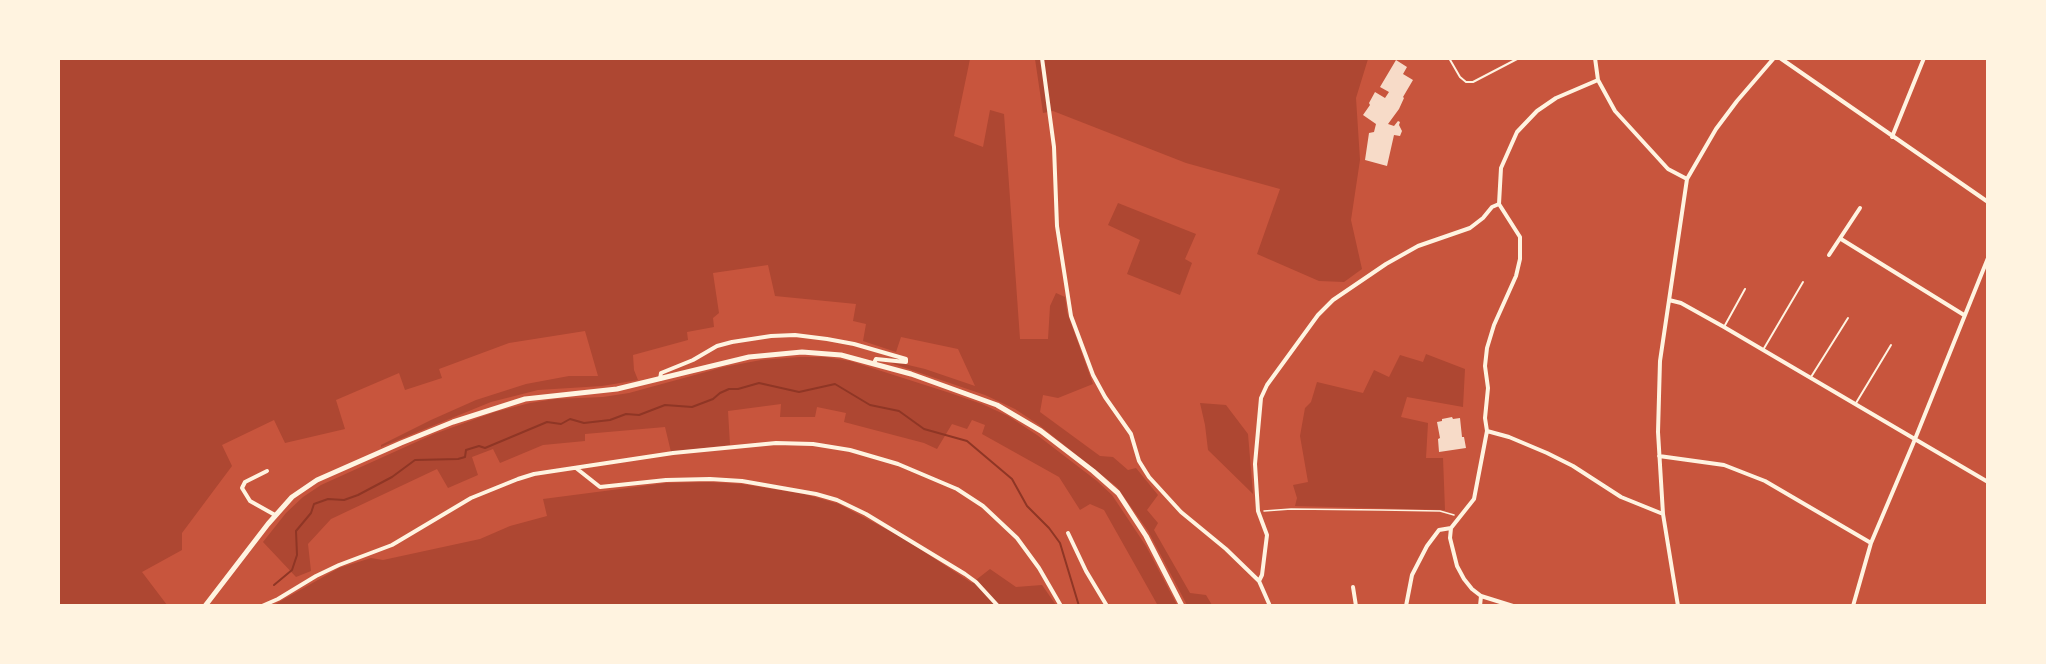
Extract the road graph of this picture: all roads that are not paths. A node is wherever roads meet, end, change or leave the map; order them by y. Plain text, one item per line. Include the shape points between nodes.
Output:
1 (1042, 58) edge
2 (1449, 58) edge
3 (1519, 58) edge
4 (1595, 58) edge
5 (1774, 58) edge
6 (1780, 58) edge
7 (1924, 58) edge
8 (1598, 80) junction
9 (1892, 137) junction
10 (1687, 179) junction
11 (1988, 202) edge
12 (1499, 204) junction
13 (1860, 208) dead end
14 (1840, 239) junction
15 (1829, 255) dead end
16 (1988, 258) edge
17 (1803, 282) dead end
18 (1745, 289) dead end
19 (1669, 300) junction
20 (1964, 315) junction
21 (1848, 318) dead end
22 (1724, 327) junction
23 (1891, 345) dead end
24 (1763, 350) junction
25 (874, 363) junction
26 (1811, 377) junction
27 (660, 380) junction
28 (1856, 403) junction
29 (1487, 431) junction
30 (1915, 439) junction
31 (1659, 456) junction
32 (575, 468) junction
33 (267, 471) dead end
34 (1988, 482) edge
35 (1663, 513) junction
36 (275, 515) junction
37 (1451, 528) junction
38 (1068, 533) dead end
39 (1871, 543) junction
40 (1259, 581) junction
41 (1353, 587) dead end
42 (1481, 596) junction
43 (206, 606) edge
44 (262, 606) edge
45 (998, 606) edge
46 (1060, 606) edge
47 (1107, 606) edge
48 (1182, 606) edge
49 (1270, 606) edge
50 (1356, 606) edge
51 (1406, 606) edge
52 (1480, 606) edge
53 (1513, 606) edge
54 (1678, 606) edge
55 (1854, 606) edge

1 - 40 street via 1054,147 1057,226 1069,305 1093,375 1131,434 1139,461 1149,477 1181,512
2 - 3 lane via 1466,82
4 - 8 street
5 - 10 street via 1716,129
6 - 9 street
7 - 9 street
8 - 10 street via 1615,111 1668,169
8 - 12 street via 1556,98 1517,132 1501,168
9 - 11 street
10 - 19 street
12 - 29 street via 1520,237 1521,249 1516,276 1487,348
12 - 40 street via 1470,228 1418,246 1334,300 1318,315 1267,385 1261,398 1255,464 1258,512 1267,535
13 - 14 street
14 - 15 street
14 - 20 street
16 - 20 street
17 - 24 lane
18 - 22 lane
19 - 22 street
19 - 31 street via 1659,361
20 - 30 street
21 - 26 lane
22 - 24 street
23 - 28 lane
24 - 26 street
25 - 27 main road via 841,355 766,354
25 - 27 street via 876,359 906,359 828,339 771,336 717,346 661,373
25 - 48 main road via 997,405 1041,431 1094,471 1135,517
26 - 28 street
27 - 36 main road via 525,399 453,422 317,480
28 - 30 street
29 - 35 street via 1547,453 1621,497
29 - 37 street via 1474,499
30 - 34 street
30 - 39 street
31 - 35 street
31 - 39 street via 1724,465 1765,481
32 - 44 street via 534,474 471,498 392,545 321,574
32 - 45 street via 603,487 710,479 742,481 837,500 950,564 976,582
32 - 46 street via 776,443 850,450 946,483 983,506 1017,538
33 - 36 street via 245,482 242,488 250,501
35 - 54 street
36 - 43 main road
37 - 42 street via 1457,566
37 - 51 street via 1439,530 1427,546 1412,575
38 - 47 street
39 - 55 street
40 - 49 street
41 - 50 street
42 - 52 street
42 - 53 street

